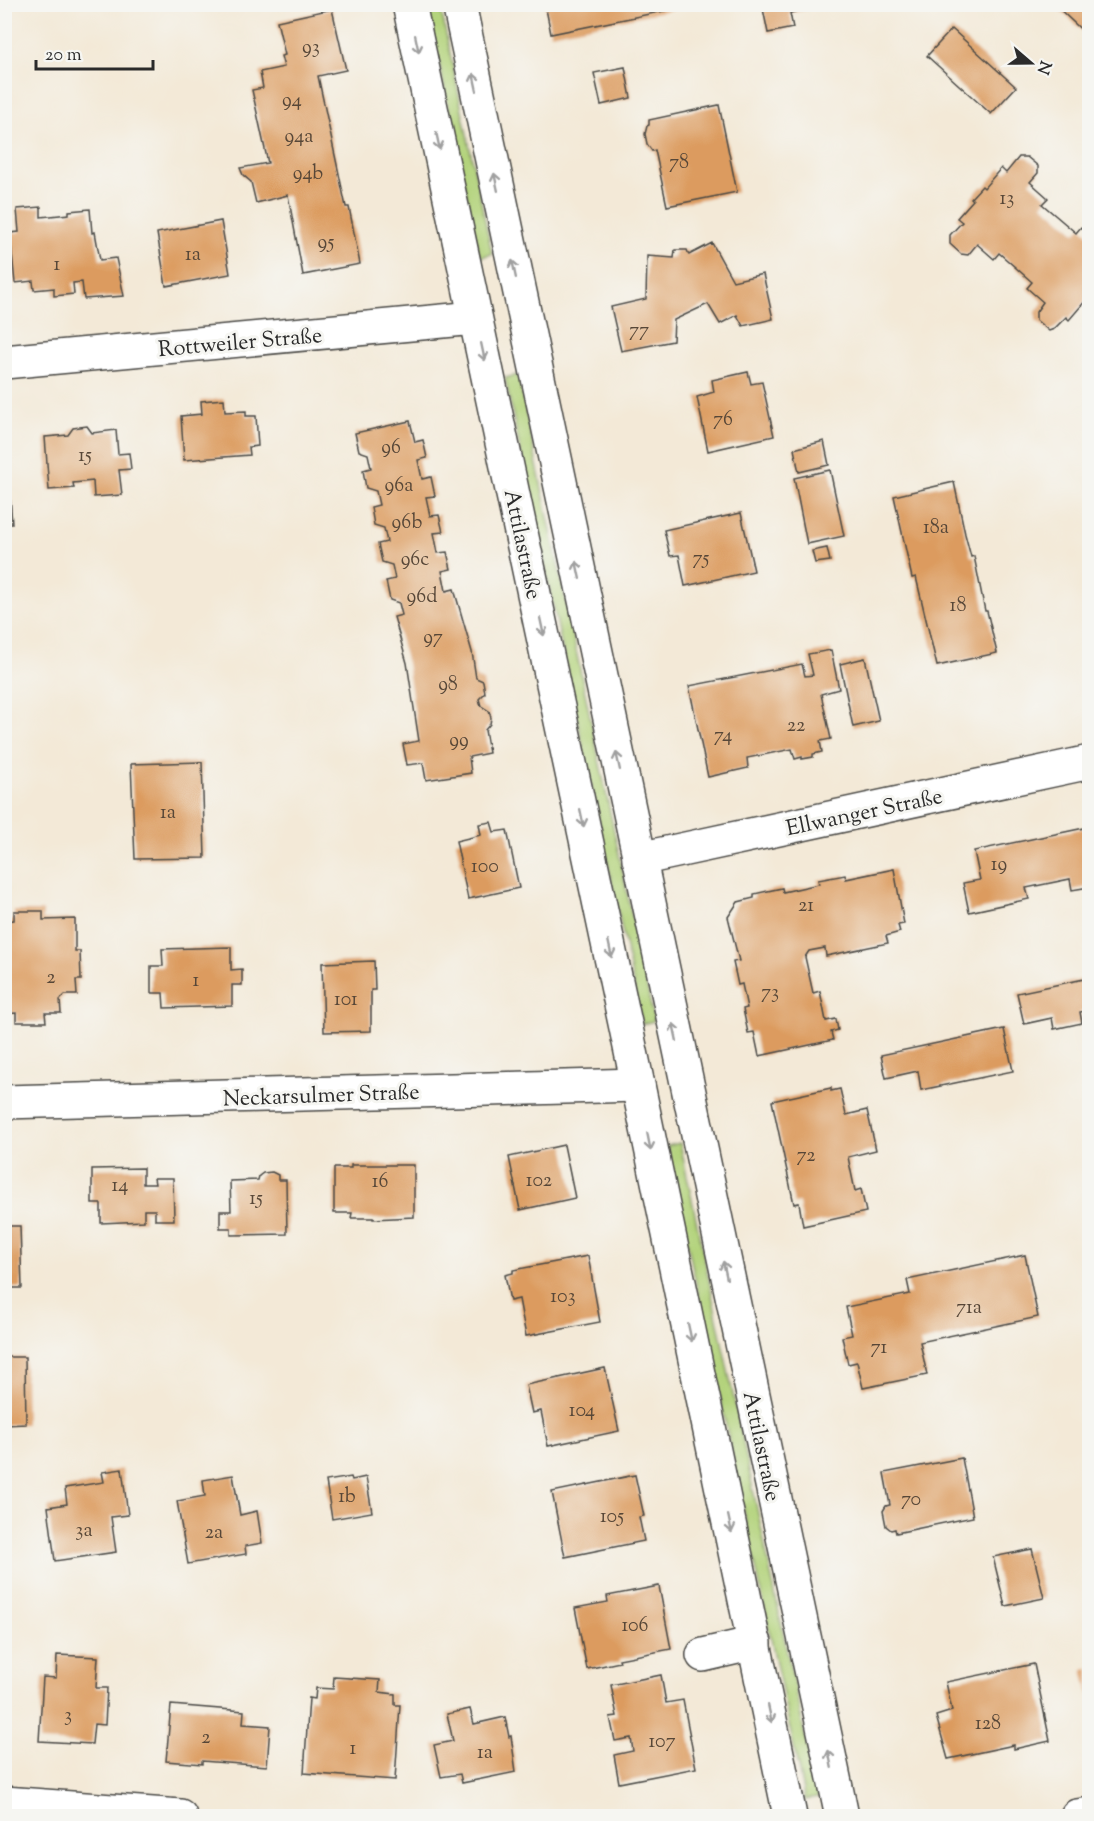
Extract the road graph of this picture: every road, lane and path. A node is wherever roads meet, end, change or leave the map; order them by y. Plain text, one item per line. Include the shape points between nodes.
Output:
1 (409, 4) edge
2 (459, 4) edge
3 (523, 308) junction
4 (476, 318) junction
5 (4, 362) edge
6 (1089, 762) edge
7 (639, 859) junction
8 (684, 1075) junction
9 (638, 1085) junction
10 (4, 1102) edge
11 (754, 1643) junction
12 (703, 1655) dead end
13 (4, 1803) edge
14 (1089, 1814) edge
15 (180, 1816) edge
16 (790, 1816) edge
17 (842, 1816) edge
18 (1077, 1816) edge

1 -> 4 main road, Attilastraße
3 -> 2 main road, Attilastraße
3 - 4 main road, Rottweiler Straße
7 -> 3 main road, Attilastraße
4 - 5 main road, Rottweiler Straße
4 -> 9 main road, Attilastraße
6 - 7 main road, Ellwanger Straße
8 -> 7 main road, Attilastraße
8 - 9 main road
17 -> 8 main road, Attilastraße
9 - 10 main road, Neckarsulmer Straße
9 -> 11 main road, Attilastraße
11 - 12 main road
11 -> 16 main road, Attilastraße
13 - 15 main road
14 - 18 main road

